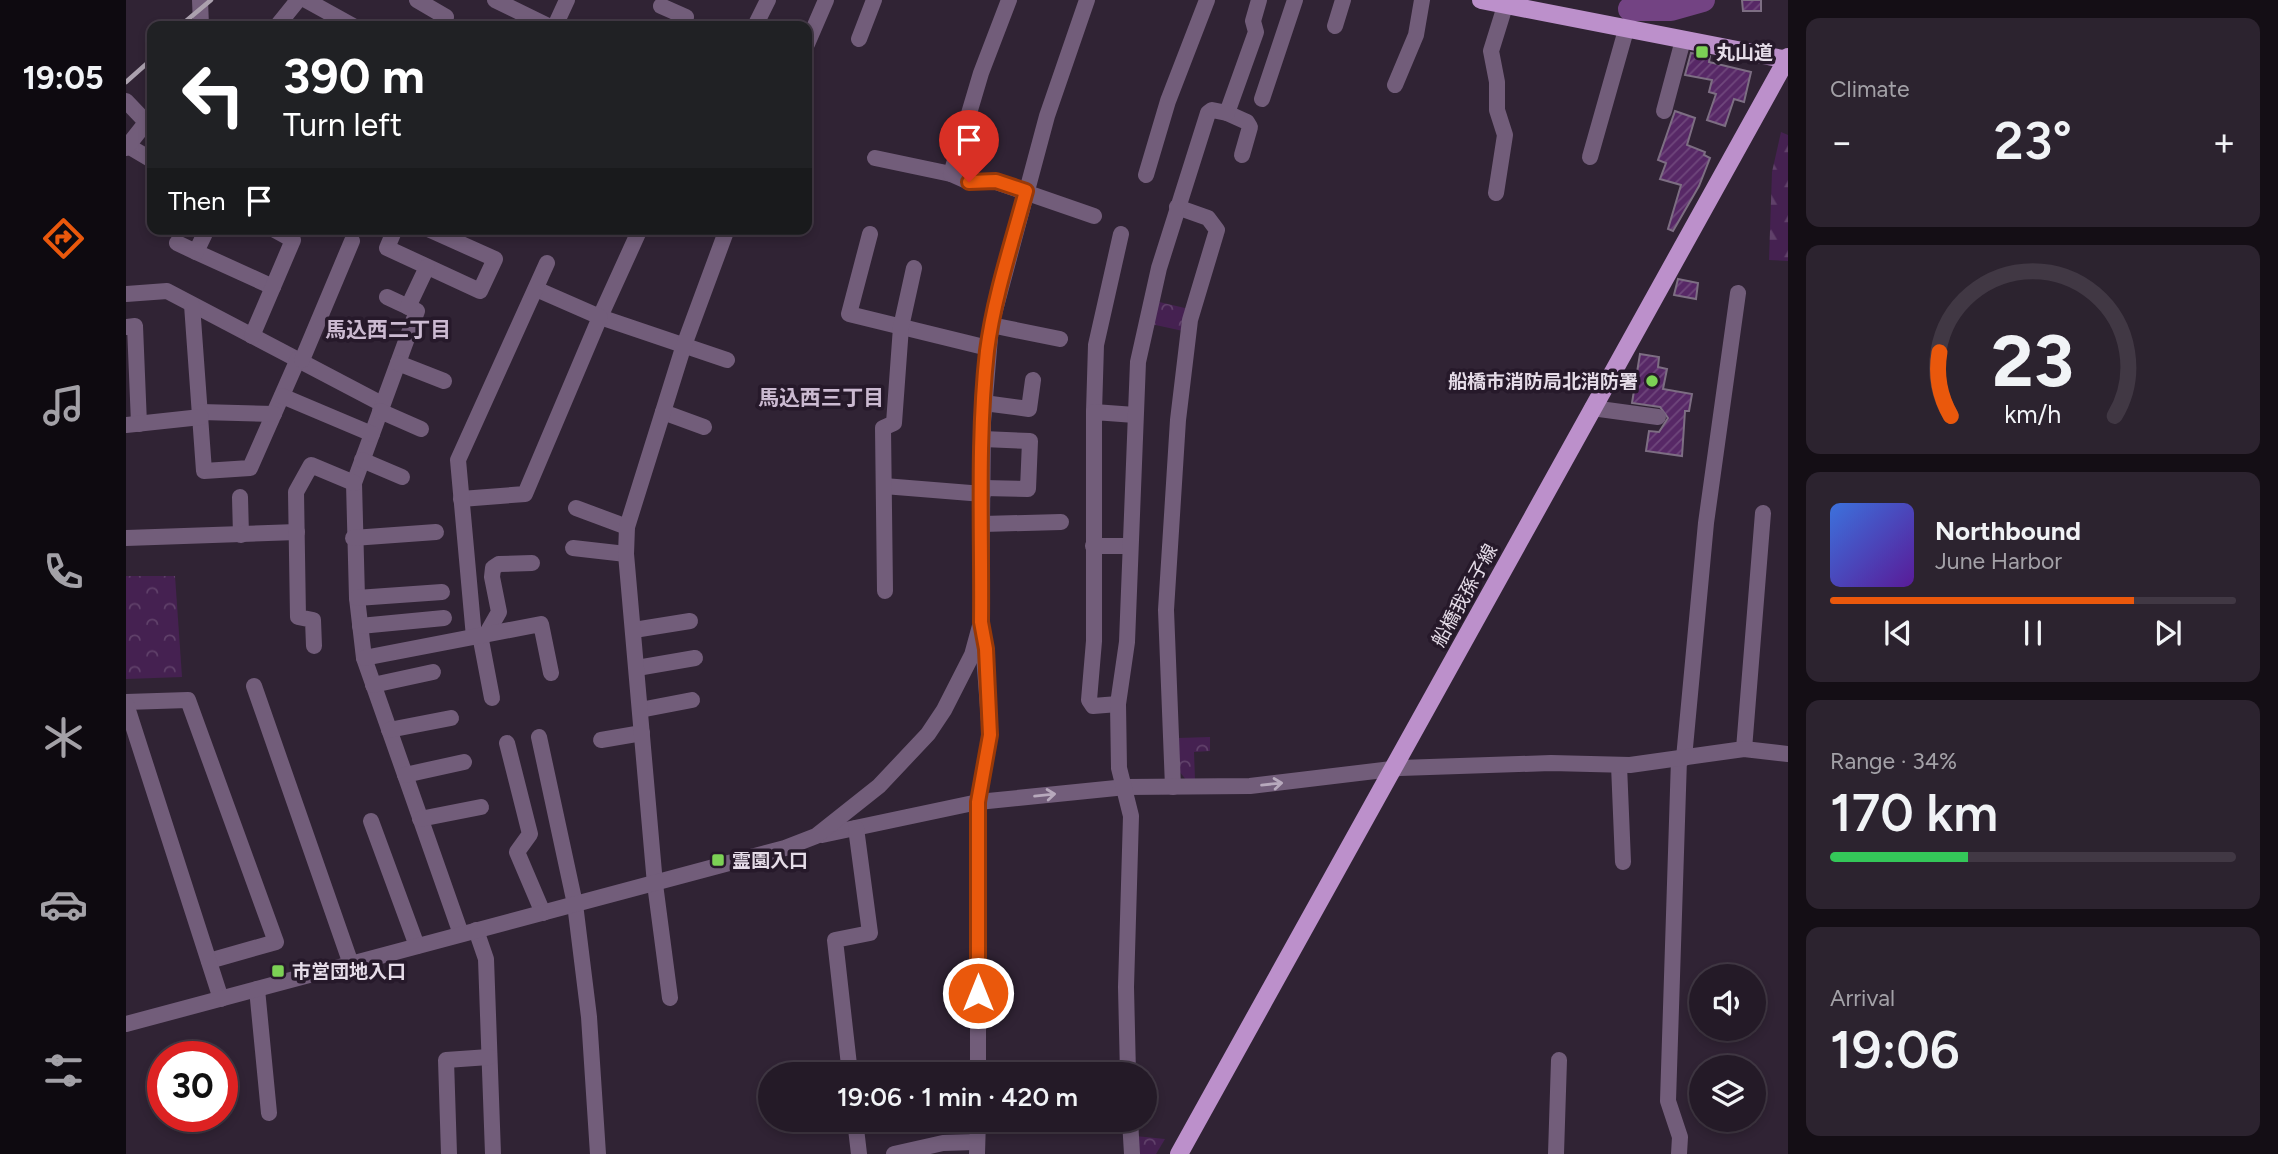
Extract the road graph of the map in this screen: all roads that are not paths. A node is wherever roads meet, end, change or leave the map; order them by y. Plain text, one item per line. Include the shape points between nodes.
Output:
1 (200, 0) edge
2 (298, 0) edge
3 (306, 0) edge
4 (417, 0) edge
5 (495, 0) edge
6 (567, 0) edge
7 (768, 0) edge
8 (826, 0) edge
9 (874, 0) edge
10 (1009, 0) edge
11 (1087, 0) edge
12 (1207, 0) edge
13 (1259, 0) edge
14 (1295, 0) edge
15 (1343, 0) edge
16 (1422, 0) edge
17 (1481, 0) edge
18 (1505, 6) junction
19 (201, 21) edge
20 (281, 21) edge
21 (344, 21) edge
22 (444, 21) edge
23 (538, 21) edge
24 (557, 21) edge
25 (758, 21) edge
26 (1335, 26) dead end
27 (1626, 30) junction
28 (812, 32) edge
29 (859, 38) dead end
30 (1683, 40) junction
31 (1787, 59) edge
32 (1395, 85) dead end
33 (1262, 99) dead end
34 (126, 101) edge
35 (1664, 111) dead end
36 (1227, 113) junction
37 (147, 117) edge
38 (147, 123) edge
39 (127, 147) edge
40 (1242, 155) dead end
41 (147, 157) edge
42 (1590, 157) dead end
43 (875, 158) dead end
44 (951, 174) junction
45 (1146, 175) dead end
46 (1026, 191) junction
47 (1496, 193) dead end
48 (1177, 207) junction
49 (1094, 216) dead end
50 (870, 234) dead end
51 (1121, 234) dead end
52 (204, 235) edge
53 (284, 235) edge
54 (392, 235) edge
55 (456, 235) edge
56 (637, 235) edge
57 (725, 235) edge
58 (352, 241) dead end
59 (177, 243) dead end
60 (196, 252) junction
61 (547, 263) dead end
62 (427, 267) junction
63 (914, 268) dead end
64 (273, 287) junction
65 (536, 289) junction
66 (1738, 293) dead end
67 (126, 294) edge
68 (387, 297) dead end
69 (192, 305) junction
70 (408, 307) junction
71 (600, 317) junction
72 (991, 325) junction
73 (126, 327) edge
74 (901, 327) junction
75 (252, 335) junction
76 (1060, 339) dead end
77 (683, 348) junction
78 (988, 348) junction
79 (300, 359) junction
80 (727, 360) dead end
81 (398, 363) junction
82 (1033, 380) dead end
83 (444, 381) dead end
84 (132, 384) edge
85 (282, 396) junction
86 (984, 403) junction
87 (381, 408) junction
88 (1592, 408) junction
89 (663, 412) junction
90 (1094, 412) junction
91 (274, 414) junction
92 (201, 415) junction
93 (1135, 415) junction
94 (1658, 417) dead end
95 (133, 425) edge
96 (704, 427) dead end
97 (421, 429) dead end
98 (372, 433) junction
99 (983, 439) junction
100 (362, 460) junction
101 (402, 477) dead end
102 (354, 483) junction
103 (884, 486) junction
104 (983, 491) junction
105 (240, 496) dead end
106 (461, 499) junction
107 (576, 508) dead end
108 (1763, 513) dead end
109 (1061, 522) dead end
110 (983, 524) junction
111 (627, 527) junction
112 (297, 532) junction
113 (436, 532) dead end
114 (240, 535) junction
115 (126, 538) edge
116 (353, 538) junction
117 (1093, 546) junction
118 (1130, 546) junction
119 (573, 548) dead end
120 (626, 554) junction
121 (533, 563) dead end
122 (885, 591) dead end
123 (442, 592) dead end
124 (357, 597) junction
125 (444, 618) dead end
126 (690, 621) dead end
127 (981, 622) junction
128 (360, 626) junction
129 (634, 630) junction
130 (481, 635) junction
131 (314, 646) dead end
132 (364, 658) junction
133 (695, 658) dead end
134 (637, 668) junction
135 (432, 672) dead end
136 (551, 673) dead end
137 (373, 685) junction
138 (254, 686) dead end
139 (492, 698) dead end
140 (692, 700) dead end
141 (126, 703) edge
142 (1118, 704) junction
143 (640, 710) junction
144 (451, 718) dead end
145 (389, 730) junction
146 (642, 733) junction
147 (540, 737) dead end
148 (601, 740) dead end
149 (507, 743) dead end
150 (1744, 749) junction
151 (1788, 754) edge
152 (1681, 759) junction
153 (464, 762) dead end
154 (1619, 765) junction
155 (1390, 771) junction
156 (405, 775) junction
157 (1126, 787) junction
158 (1173, 787) junction
159 (978, 802) junction
160 (481, 807) dead end
161 (420, 819) junction
162 (371, 821) dead end
163 (856, 828) junction
164 (816, 836) junction
165 (1623, 862) dead end
166 (655, 884) junction
167 (575, 904) junction
168 (543, 913) junction
169 (469, 932) junction
170 (417, 946) junction
171 (209, 961) junction
172 (351, 964) junction
173 (257, 989) junction
174 (670, 998) dead end
175 (221, 999) junction
176 (126, 1024) edge
177 (489, 1057) junction
178 (1559, 1060) dead end
179 (849, 1062) edge
180 (978, 1062) edge
181 (1128, 1062) edge
182 (269, 1112) dead end
183 (856, 1132) edge
184 (1131, 1132) edge
185 (977, 1148) edge
186 (449, 1154) edge
187 (493, 1154) edge
188 (598, 1154) edge
189 (859, 1154) edge
190 (894, 1154) edge
191 (1132, 1154) edge
192 (1179, 1154) edge
193 (1556, 1154) edge
194 (1679, 1154) edge

1 - 19 street
2 - 20 street
3 - 21 street
4 - 22 street via 446,17
5 - 23 street
6 - 24 street
7 - 25 street
8 - 28 street
9 - 29 street
10 - 44 street
11 - 46 street
12 - 45 street via 1168,101
13 - 36 street via 1256,32
14 - 33 street
15 - 26 street
16 - 32 street via 1416,35
17 - 18 main road
18 - 27 main road
18 - 47 street via 1491,51 1497,110 1505,135
27 - 30 main road
27 - 42 street
30 - 31 main road
30 - 35 street
31 - 88 main road, 船橋我孫子線
34 - 37 street
36 - 40 street via 1250,127
36 - 48 street via 1208,113
38 - 39 street
39 - 41 street
43 - 44 street
44 - 46 street via 969,182 996,181
46 - 49 street
46 - 72 street
48 - 93 street via 1138,362
48 - 158 street via 1208,218 1217,230 1191,320 1178,420 1166,610
50 - 74 street via 849,314
51 - 90 street via 1096,345
52 - 60 street
53 - 64 street via 293,240
54 - 62 street via 387,248
55 - 62 street via 495,259 480,291
56 - 71 street
57 - 77 street
58 - 79 street
59 - 60 street
60 - 64 street
61 - 65 street
62 - 70 street
63 - 74 street
64 - 75 street
65 - 71 street
65 - 106 street via 458,460
66 - 152 street via 1706,523
67 - 69 street via 167,291
68 - 70 street
69 - 75 street
69 - 92 street
70 - 81 street via 417,311
71 - 77 street
71 - 106 street via 525,494
72 - 76 street
72 - 78 street
73 - 84 street via 135,326
74 - 78 street
74 - 103 street via 894,423 883,428
75 - 79 street
77 - 80 street
77 - 89 street
78 - 86 street
79 - 85 street
79 - 87 street
81 - 83 street
81 - 87 street
82 - 86 street via 1029,409
84 - 95 street
85 - 91 street
85 - 98 street
86 - 99 street
87 - 97 street
87 - 98 street
88 - 94 street
88 - 155 main road, 船橋我孫子線
89 - 96 street
89 - 111 street
90 - 93 street
90 - 117 street
91 - 92 street
91 - 92 street via 250,468 204,471
92 - 95 street
93 - 118 street
98 - 100 street
99 - 104 street
99 - 104 street via 1030,441 1028,489
100 - 101 street
100 - 102 street
102 - 112 street via 311,465 296,492
102 - 116 street
103 - 104 street
103 - 122 street
104 - 110 street
105 - 114 street
106 - 130 street
107 - 111 street
108 - 150 street
109 - 110 street
110 - 127 street
111 - 120 street
112 - 114 street
112 - 131 street via 298,617 313,620
113 - 116 street
114 - 115 street
116 - 124 street
117 - 118 street
117 - 142 street via 1089,700 1093,706
118 - 142 street via 1128,642
119 - 120 street
120 - 129 street
121 - 130 street via 493,568 499,612
123 - 124 street
124 - 128 street
125 - 128 street
126 - 129 street
127 - 159 street via 990,735
127 - 164 street via 960,682 928,734 879,786
128 - 132 street
129 - 134 street
130 - 132 street
130 - 136 street via 541,624
130 - 139 street
132 - 137 street
133 - 134 street
134 - 143 street
135 - 137 street
137 - 145 street
138 - 172 street
140 - 143 street
141 - 171 street
141 - 171 street via 188,700 276,942
142 - 157 street via 1119,768
143 - 146 street
144 - 145 street
145 - 156 street
146 - 148 street
146 - 166 street
147 - 167 street
149 - 168 street via 530,834 517,852
150 - 151 street
150 - 152 street
152 - 154 street
152 - 194 street via 1668,1101 1680,1138
153 - 156 street
154 - 155 street via 1551,763
154 - 165 street
158 -> 155 street via 1250,786
155 - 192 main road, 船橋我孫子線
156 - 161 street
157 - 158 street
159 -> 157 street
157 - 181 street via 1131,816
159 - 163 street
159 - 180 street
160 - 161 street
161 - 169 street
162 - 170 street
163 - 164 street
163 - 179 street via 870,933 835,940
164 - 166 street
166 - 167 street
166 - 174 street
167 - 168 street
167 - 188 street via 589,1017
168 - 169 street
169 - 170 street
169 - 177 street via 486,958
170 - 172 street
171 - 175 street
172 - 173 street
173 - 175 street
173 - 182 street
175 - 176 street
177 - 186 street via 446,1060
177 - 187 street
178 - 193 street
183 - 189 street
184 - 191 street
185 - 190 street via 943,1143

